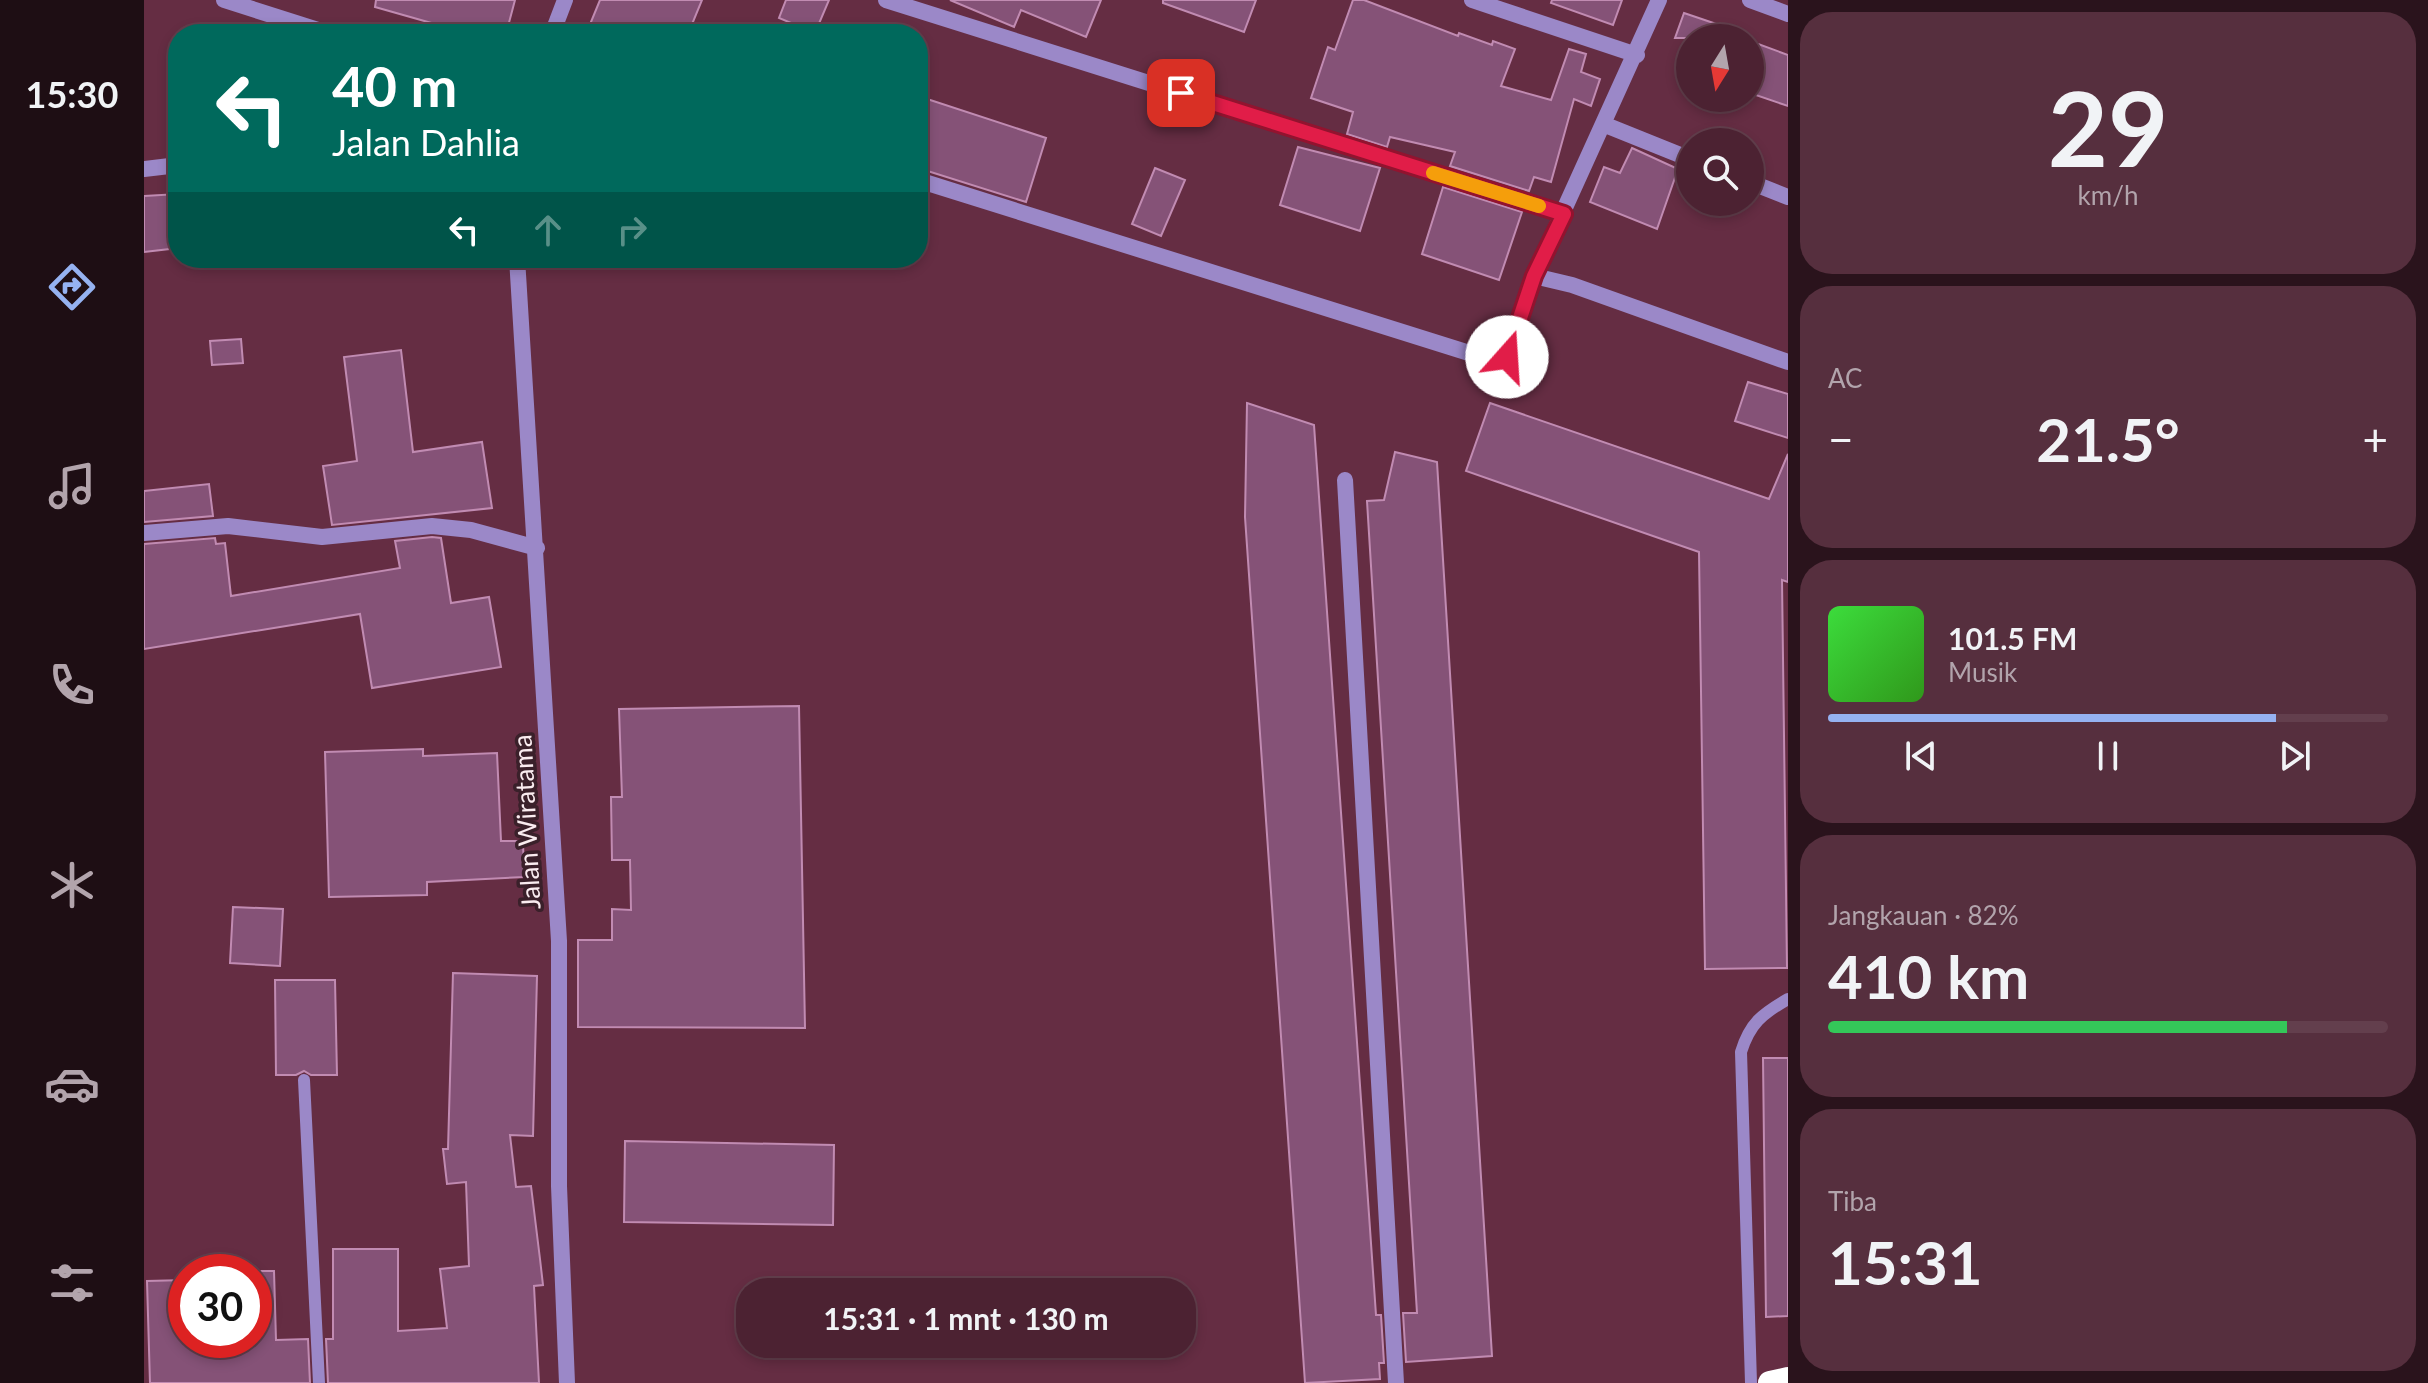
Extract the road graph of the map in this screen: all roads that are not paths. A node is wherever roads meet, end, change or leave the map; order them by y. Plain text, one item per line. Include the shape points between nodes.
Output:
1 (224, 0) edge
2 (565, 0) edge
3 (886, 0) edge
4 (1472, 0) edge
5 (1659, 0) edge
6 (1750, 0) edge
7 (1788, 14) edge
8 (300, 24) edge
9 (556, 24) edge
10 (1637, 55) junction
11 (1603, 124) junction
12 (1676, 153) edge
13 (168, 166) edge
14 (144, 169) edge
15 (928, 183) edge
16 (1764, 188) edge
17 (1788, 197) edge
18 (1564, 214) junction
19 (518, 268) edge
20 (1534, 276) junction
21 (1788, 362) edge
22 (1345, 480) dead end
23 (144, 533) edge
24 (537, 548) junction
25 (1788, 999) edge
26 (304, 1080) dead end
27 (1788, 1379) edge
28 (319, 1383) edge
29 (567, 1383) edge
30 (1396, 1383) edge
31 (1751, 1383) edge
32 (1770, 1383) edge

1 - 8 street
2 - 9 street
3 - 18 street
4 - 10 street
5 - 10 street
6 - 7 street
10 - 11 street
11 - 12 street
11 - 18 street
13 - 14 street
15 - 20 street via 1496,364 1507,357
16 - 17 street
18 - 20 street
19 - 24 street, Jalan Wiratama
20 - 21 street
22 - 30 street
23 - 24 street via 228,526 322,537 432,526 471,530
24 - 29 street, Jalan Wiratama via 559,941 559,1186
25 - 31 lane via 1758,1017 1741,1052
26 - 28 lane
27 - 32 highway

